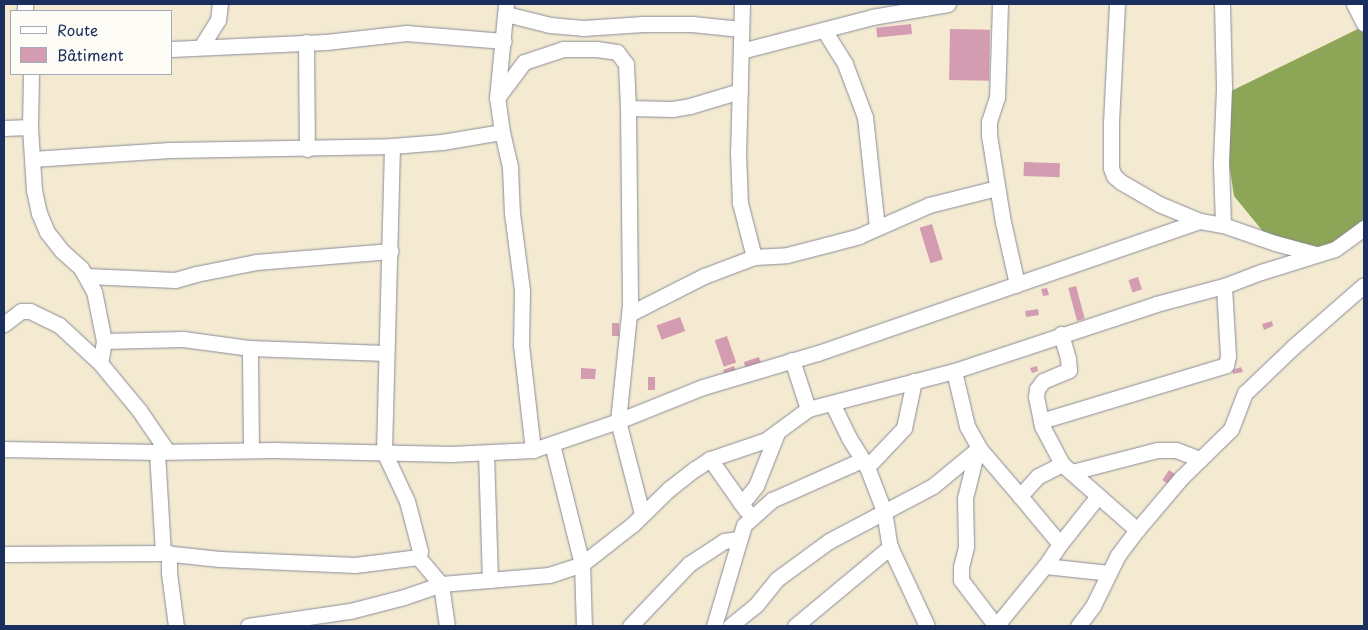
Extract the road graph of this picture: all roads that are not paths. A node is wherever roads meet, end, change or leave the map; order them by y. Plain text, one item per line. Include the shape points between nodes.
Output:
1 (220, 4) edge
2 (742, 4) edge
3 (948, 4) edge
4 (1000, 4) edge
5 (1117, 4) edge
6 (1222, 4) edge
7 (506, 9) edge
8 (741, 29) junction
9 (824, 30) junction
10 (504, 41) junction
11 (306, 42) junction
12 (201, 47) junction
13 (172, 49) edge
14 (741, 52) junction
15 (31, 75) edge
16 (740, 91) junction
17 (497, 98) junction
18 (628, 108) junction
19 (30, 127) junction
20 (4, 128) edge
21 (502, 132) junction
22 (392, 146) junction
23 (307, 149) junction
24 (32, 159) junction
25 (997, 188) junction
26 (1200, 220) junction
27 (1223, 225) junction
28 (877, 227) junction
29 (1364, 228) edge
30 (391, 250) junction
31 (1316, 254) junction
32 (754, 257) junction
33 (86, 276) junction
34 (1017, 284) junction
35 (1364, 285) edge
36 (1224, 286) junction
37 (629, 314) junction
38 (4, 324) edge
39 (1062, 334) junction
40 (104, 341) junction
41 (250, 348) junction
42 (385, 353) junction
43 (792, 360) junction
44 (100, 363) junction
45 (954, 371) junction
46 (914, 382) junction
47 (832, 403) junction
48 (808, 409) junction
49 (618, 421) junction
50 (1041, 421) junction
51 (778, 433) junction
52 (552, 444) junction
53 (4, 449) edge
54 (978, 449) junction
55 (251, 450) junction
56 (533, 450) junction
57 (162, 451) junction
58 (384, 452) junction
59 (486, 453) junction
60 (710, 459) junction
61 (1200, 459) junction
62 (865, 463) junction
63 (1067, 468) junction
64 (1020, 496) junction
65 (1098, 496) junction
66 (740, 502) junction
67 (884, 511) junction
68 (642, 514) junction
69 (752, 517) junction
70 (1137, 530) junction
71 (739, 539) junction
72 (1060, 544) junction
73 (890, 547) junction
74 (166, 553) junction
75 (4, 554) edge
76 (418, 557) junction
77 (582, 564) junction
78 (1045, 566) junction
79 (1109, 573) junction
80 (490, 580) junction
81 (441, 584) junction
82 (276, 623) edge
83 (176, 626) edge
84 (248, 626) edge
85 (448, 626) edge
86 (584, 626) edge
87 (630, 626) edge
88 (714, 626) edge
89 (730, 626) edge
90 (795, 626) edge
91 (927, 626) edge
92 (996, 626) edge
93 (1078, 626) edge

1 - 12 street via 218,20
2 - 8 street
3 - 9 street via 872,17
4 - 25 street via 996,97 988,135
5 - 26 street via 1111,123 1111,168 1114,176 1159,204
6 - 27 street
7 - 8 street via 550,25 582,28 672,24
7 - 10 street
8 - 14 street
9 - 14 street
9 - 28 street via 845,64 865,117
10 - 11 street via 406,33
10 - 17 street
11 - 12 street
11 - 23 street
12 - 13 street
14 - 16 street
15 - 19 street
16 - 18 street via 672,109
16 - 32 street via 740,203
17 - 18 street via 524,62 563,49 596,48 617,52 626,64
17 - 21 street
18 - 37 street
19 - 20 street
19 - 24 street
21 - 22 street
21 - 56 street via 510,168 522,290 521,345
22 - 23 street
22 - 30 street
23 - 24 street via 170,150
24 - 33 street via 34,190 46,232
25 - 28 street via 929,205
25 - 34 street
26 - 27 street
26 - 34 street
27 - 31 street
28 - 32 street via 859,236 796,253
29 - 31 street via 1335,249
30 - 33 street via 256,262 175,280
30 - 42 street
31 - 36 street
32 - 37 street via 704,276
33 - 40 street via 94,291
34 - 43 street via 818,354
35 - 61 street via 1245,393 1231,429
36 - 39 street
36 - 50 street via 1226,365
37 - 49 street
38 - 44 street via 16,313 30,311 59,324
39 - 45 street
39 - 50 street via 1069,370 1043,381 1037,389
40 - 41 street via 182,339
40 - 44 street
41 - 42 street
41 - 55 street
42 - 58 street
43 - 48 street
43 - 49 street via 703,387
44 - 57 street via 139,410
45 - 46 street
45 - 54 street via 964,419
46 - 47 street
46 - 62 street via 904,428
47 - 48 street
47 - 62 street
48 - 51 street
49 - 52 street
49 - 68 street
50 - 63 street via 1055,453
51 - 60 street via 756,445
51 - 66 street via 756,486
52 - 56 street
52 - 77 street
53 - 57 street
54 - 64 street
54 - 67 street via 933,486
54 - 92 street via 965,498 966,547 961,580
55 - 57 street
55 - 58 street
56 - 59 street
57 - 74 street
58 - 59 street
58 - 76 street via 407,501 420,551
59 - 80 street
60 - 66 street
60 - 68 street via 669,488
61 - 63 street via 1182,451 1157,450
61 - 70 street
62 - 67 street
62 - 69 street via 772,500
63 - 64 street via 1038,476
63 - 65 street
64 - 72 street
65 - 70 street
65 - 72 street
66 - 69 street
67 - 73 street
67 - 89 street via 829,541 777,579 756,605
68 - 77 street
69 - 71 street via 744,525
70 - 79 street
71 - 87 street via 724,541 689,564
71 - 88 street
72 - 78 street
73 - 90 street
73 - 91 street
74 - 75 street
74 - 76 street via 220,559 355,565
74 - 83 street
76 - 81 street
77 - 80 street via 549,574
77 - 86 street
78 - 79 street
78 - 92 street
79 - 93 street
80 - 81 street
81 - 82 street via 350,611
81 - 85 street
82 - 84 street

